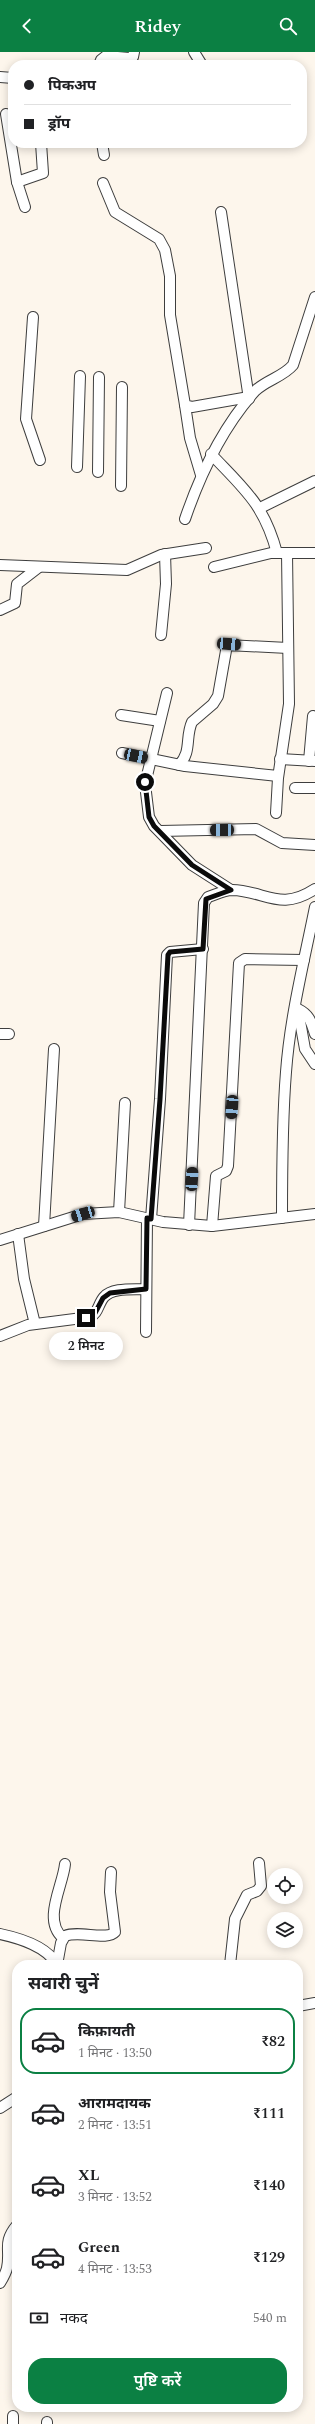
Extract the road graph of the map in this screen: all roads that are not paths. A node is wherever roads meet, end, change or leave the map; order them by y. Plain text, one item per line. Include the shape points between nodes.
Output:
1 (134, 52) edge
2 (101, 60) edge
3 (6, 114) edge
4 (8, 126) edge
5 (12, 148) edge
6 (42, 148) edge
7 (103, 148) edge
8 (104, 155) dead end
9 (17, 182) junction
10 (103, 183) dead end
11 (25, 207) dead end
12 (221, 212) dead end
13 (315, 297) edge
14 (33, 318) dead end
15 (80, 376) dead end
16 (99, 377) dead end
17 (122, 387) dead end
18 (249, 398) junction
19 (185, 405) junction
20 (211, 454) junction
21 (40, 460) dead end
22 (77, 467) dead end
23 (98, 472) dead end
24 (201, 475) junction
25 (315, 481) edge
26 (121, 486) dead end
27 (260, 508) junction
28 (185, 518) dead end
29 (206, 548) dead end
30 (277, 553) junction
31 (287, 553) junction
32 (165, 554) junction
33 (315, 554) edge
34 (0, 565) edge
35 (39, 567) junction
36 (214, 567) dead end
37 (0, 610) edge
38 (161, 635) dead end
39 (288, 648) junction
40 (167, 693) dead end
41 (122, 715) dead end
42 (313, 716) dead end
43 (160, 721) junction
44 (122, 753) dead end
45 (149, 759) junction
46 (280, 759) junction
47 (312, 761) edge
48 (179, 765) junction
49 (278, 776) junction
50 (295, 788) dead end
51 (315, 788) edge
52 (276, 814) dead end
53 (160, 832) junction
54 (315, 845) edge
55 (315, 888) edge
56 (231, 890) junction
57 (315, 908) edge
58 (203, 949) junction
59 (304, 960) junction
60 (297, 1005) junction
61 (315, 1034) edge
62 (54, 1049) dead end
63 (315, 1064) edge
64 (125, 1103) dead end
65 (119, 1212) junction
66 (315, 1214) edge
67 (149, 1218) junction
68 (282, 1218) junction
69 (189, 1225) junction
70 (44, 1226) junction
71 (212, 1226) junction
72 (18, 1234) junction
73 (0, 1240) edge
74 (146, 1289) junction
75 (35, 1324) junction
76 (146, 1332) dead end
77 (0, 1336) edge
78 (259, 1863) dead end
79 (65, 1864) dead end
80 (111, 1872) dead end
81 (0, 1934) edge
82 (63, 1938) junction
83 (54, 1960) edge
84 (58, 1960) edge
85 (231, 1960) edge
86 (315, 2003) edge
87 (303, 2005) edge
88 (12, 2100) edge
89 (0, 2108) edge
90 (12, 2231) edge
91 (0, 2283) edge

1 - 2 street via 133,56 128,58 106,56
3 - 4 street
5 - 9 street
6 - 9 street via 44,172
7 - 8 street
9 - 11 street
10 - 19 street via 115,212 159,239 165,250 170,276 170,315
12 - 18 street
13 - 18 street via 292,365
14 - 21 street via 26,419
15 - 22 street
16 - 23 street
17 - 26 street
18 - 19 street via 192,407
18 - 20 street
19 - 24 street via 190,438
20 - 24 street
20 - 27 street
24 - 28 street
25 - 27 street
27 - 30 street
29 - 32 street
30 - 31 street
30 - 36 street via 262,554
31 - 33 street
31 - 39 street
32 - 35 street via 127,570
32 - 38 street via 166,584
34 - 35 street
35 - 37 street via 17,584 15,603
39 - 46 street via 289,704
39 - 48 street via 227,645 218,696 213,704 192,722 187,756
40 - 43 street
41 - 43 street
42 - 47 street
43 - 45 street
44 - 45 street
45 - 48 street
45 - 53 street via 145,784 149,817
46 - 47 street
46 - 49 street
48 - 49 street
49 - 52 street
50 - 51 street
53 - 54 street via 256,829 282,842
53 - 56 street via 192,865
55 - 56 street via 303,897 290,899 266,898
56 - 58 street via 206,899
57 - 59 street
58 - 67 street via 170,952 168,955 160,1099
58 - 69 street
59 - 60 street
59 - 71 street via 245,959 239,963 228,1166 226,1171 216,1176
60 - 61 street via 312,1020
60 - 63 street via 305,1049
60 - 68 street via 286,1071 282,1142
62 - 70 street
64 - 65 street
65 - 67 street
65 - 70 street via 83,1214
66 - 68 street
67 - 69 street
67 - 74 street
68 - 71 street
69 - 71 street
70 - 72 street
72 - 73 street
72 - 75 street
74 - 75 street via 110,1293 103,1298 94,1315 90,1317
74 - 76 street
75 - 77 street
78 - 85 street via 261,1886 257,1891 247,1895 235,1919
79 - 82 street via 54,1917 55,1929
80 - 82 street via 110,1892 115,1932 108,1936 70,1934
81 - 83 street via 45,1952
82 - 84 street
86 - 87 street
88 - 89 street
90 - 91 street via 6,2243 8,2266

